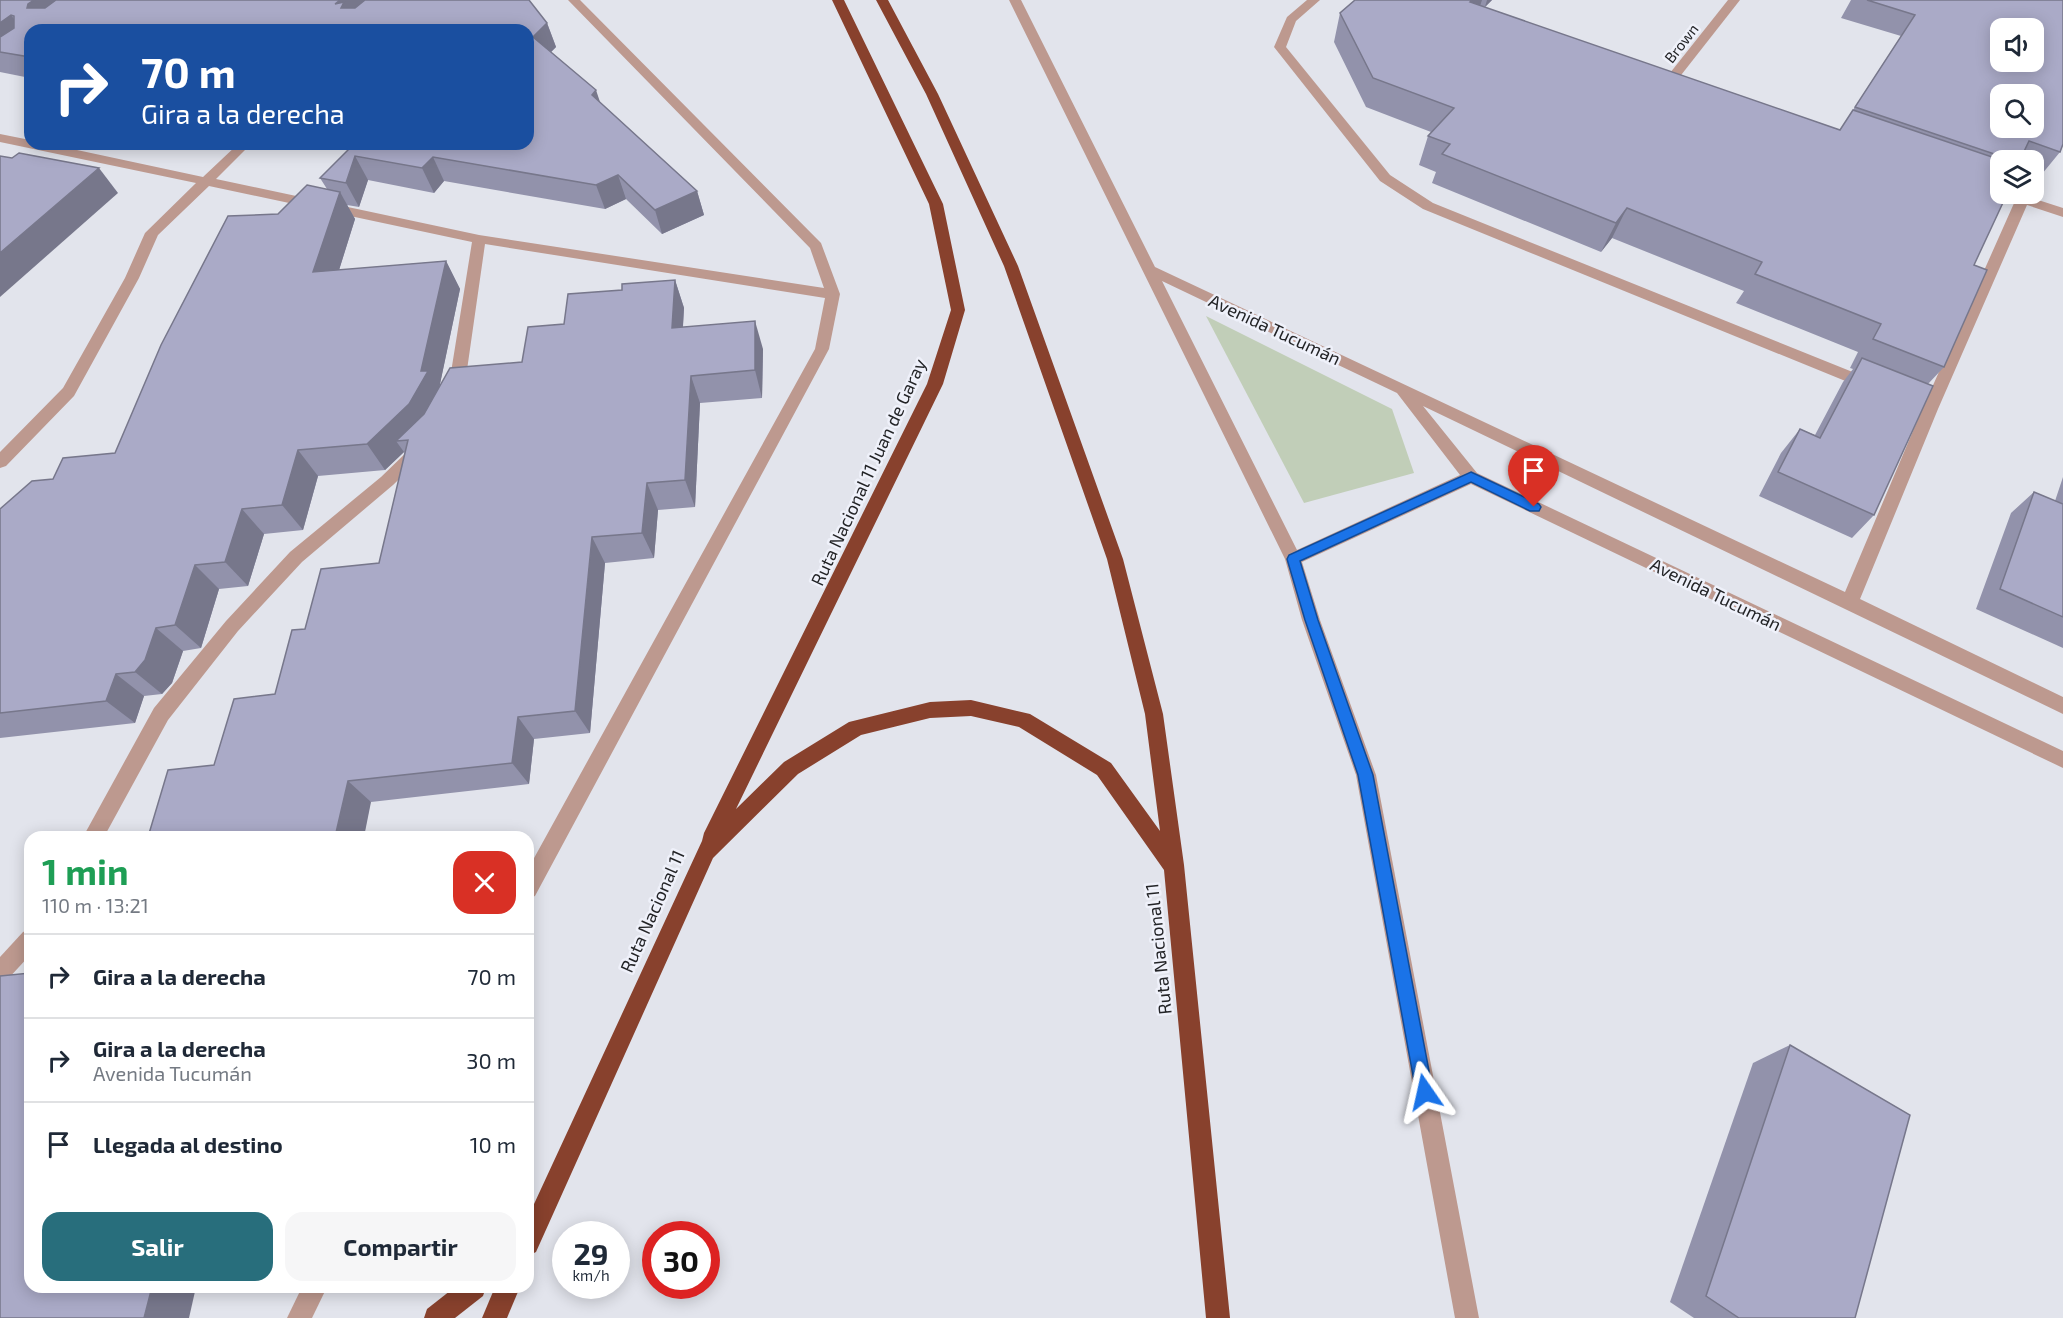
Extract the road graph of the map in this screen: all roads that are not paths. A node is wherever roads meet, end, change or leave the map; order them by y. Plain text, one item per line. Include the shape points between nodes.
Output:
1 (574, 0) edge
2 (838, 0) edge
3 (882, 0) edge
4 (1015, 0) edge
5 (1314, 0) edge
6 (1734, 0) edge
7 (1674, 76) edge
8 (0, 138) edge
9 (24, 143) edge
10 (60, 150) edge
11 (239, 150) edge
12 (208, 181) junction
13 (2021, 204) edge
14 (2037, 204) edge
15 (2063, 213) edge
16 (479, 238) junction
17 (1148, 269) junction
18 (833, 294) junction
19 (1401, 389) junction
20 (452, 402) edge
21 (1930, 409) junction
22 (433, 436) edge
23 (0, 462) edge
24 (1471, 477) junction
25 (1293, 559) junction
26 (1850, 602) junction
27 (2063, 706) edge
28 (2063, 760) edge
29 (96, 831) edge
30 (706, 851) junction
31 (1174, 867) junction
32 (534, 878) edge
33 (24, 946) edge
34 (0, 973) edge
35 (534, 1230) edge
36 (312, 1293) edge
37 (467, 1293) edge
38 (505, 1293) edge
39 (298, 1318) edge
40 (436, 1318) edge
41 (494, 1318) edge
42 (1218, 1318) edge
43 (1467, 1318) edge

1 - 18 street via 816,246
2 - 30 highway, Ruta Nacional 11 Juan de Garay via 936,204 958,310 934,384
3 - 31 highway via 932,94 1011,266 1115,559 1154,714
4 - 17 street
5 - 21 street via 1291,19 1280,47 1385,178 1428,206
6 - 7 street, Brown
8 - 9 street
10 - 12 street
11 - 12 street
12 - 16 street
12 - 23 street via 152,233 132,278 69,392
13 - 21 street
14 - 15 street
16 - 18 street
16 - 20 street
17 - 19 street, Avenida Tucumán
17 - 25 street
18 - 32 street via 822,350
19 - 24 street, Avenida Tucumán
19 - 26 street, Avenida Tucumán
21 - 26 street
22 - 29 street via 387,481 296,557 232,626 161,714
24 - 25 street
24 - 28 street, Avenida Tucumán
25 - 43 street via 1366,775
26 - 27 street, Avenida Tucumán
30 - 31 highway, Ruta Nacional 11 via 791,768 856,728 930,710 971,708 1023,720 1104,769
30 - 35 highway, Ruta Nacional 11
31 - 42 highway, Ruta Nacional 11
33 - 34 street
36 - 39 street
37 - 40 highway
38 - 41 highway

